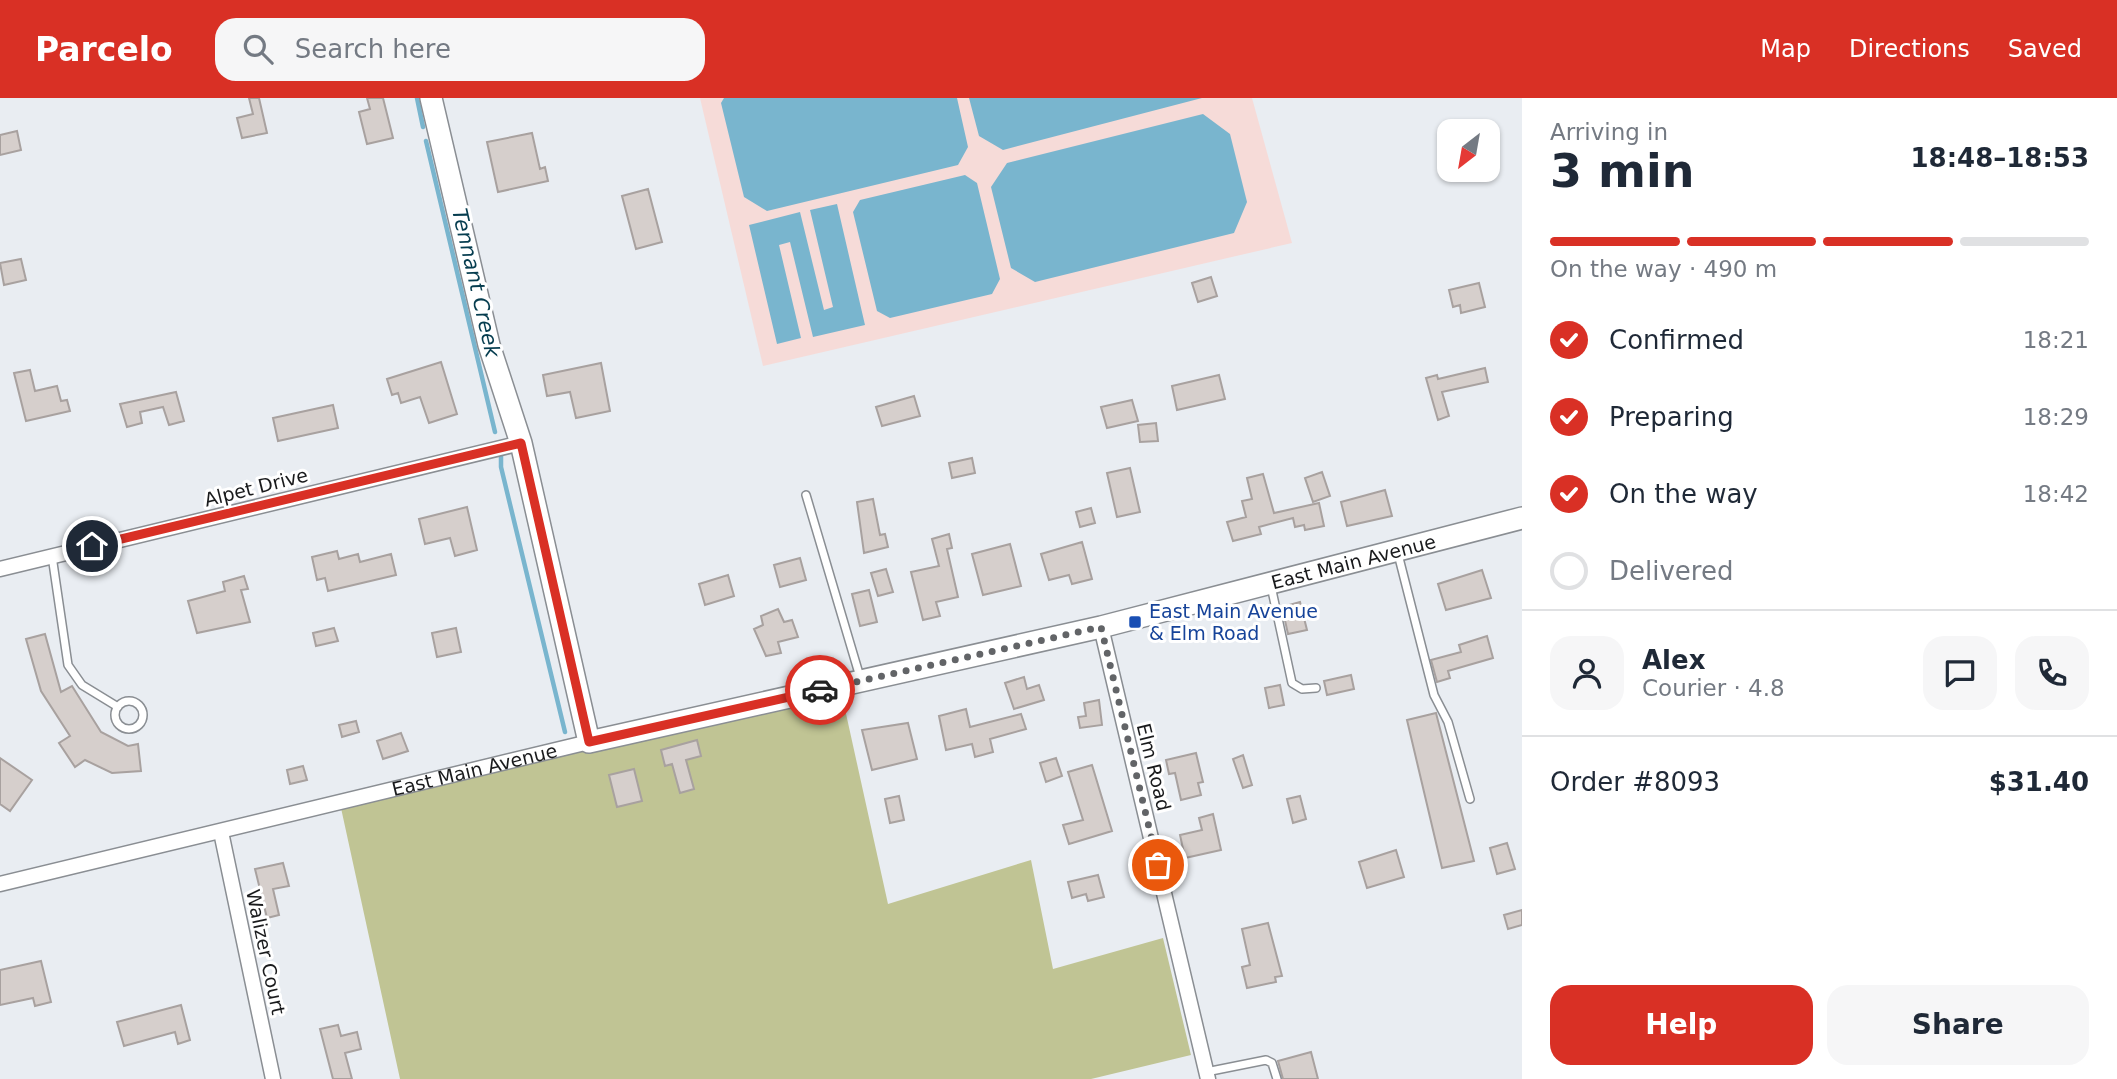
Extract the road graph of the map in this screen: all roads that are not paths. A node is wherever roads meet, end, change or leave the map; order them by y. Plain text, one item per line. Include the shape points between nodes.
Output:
1 (431, 98) edge
2 (521, 443) junction
3 (806, 495) dead end
4 (1522, 518) edge
5 (1397, 550) junction
6 (52, 556) junction
7 (0, 569) edge
8 (1270, 582) junction
9 (1101, 627) junction
10 (861, 681) junction
11 (1316, 688) dead end
12 (118, 706) dead end
13 (589, 742) junction
14 (1470, 799) dead end
15 (221, 832) junction
16 (0, 884) edge
17 (1207, 1075) edge
18 (273, 1079) edge
19 (1277, 1079) edge

1 - 2 street via 489,345
2 - 6 street, Alpet Drive
2 - 13 street
3 - 10 lane
4 - 5 street, East Main Avenue
5 - 8 street, East Main Avenue
5 - 14 lane via 1434,695 1448,722
6 - 7 street, Alpet Drive
6 - 12 lane via 68,665 82,685
8 - 9 street, East Main Avenue
8 - 11 lane via 1292,682 1302,689
9 - 10 street, East Main Avenue
9 - 17 street, Elm Road
10 - 13 street, East Main Avenue
13 - 15 street, East Main Avenue
15 - 16 street, East Main Avenue
15 - 18 street, Walizer Court
17 - 19 lane via 1266,1060 1272,1063

